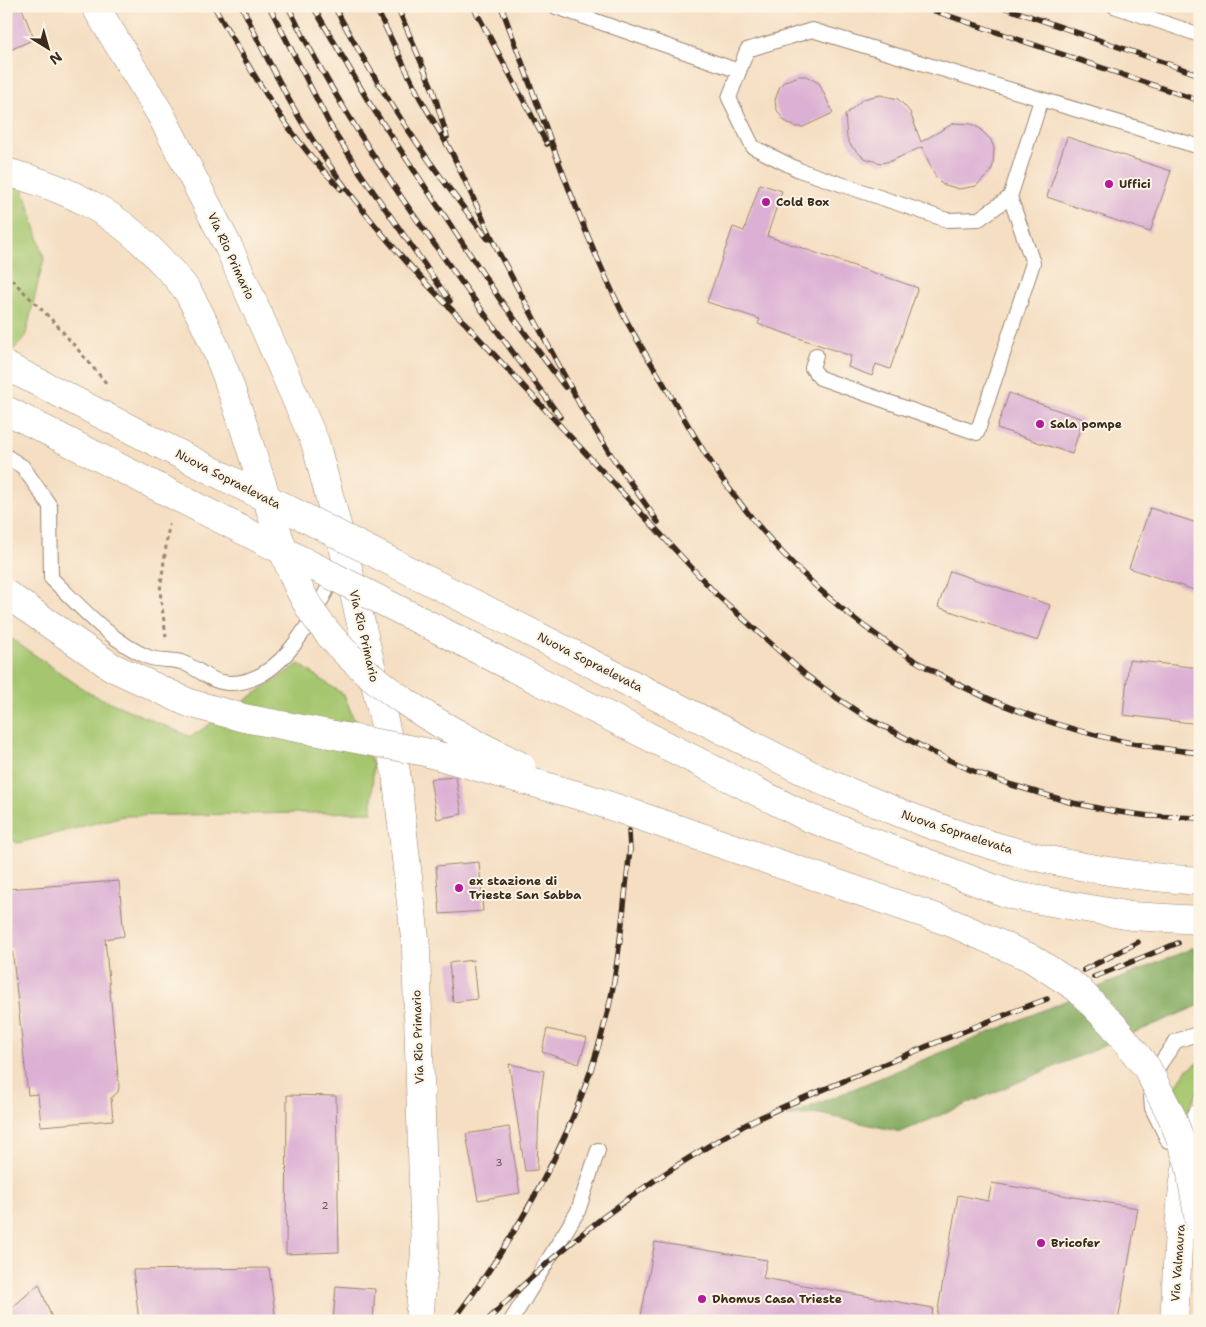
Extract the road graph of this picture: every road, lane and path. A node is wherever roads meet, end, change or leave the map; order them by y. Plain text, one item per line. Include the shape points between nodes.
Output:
1 (95, 6) edge
2 (1114, 6) edge
3 (556, 7) edge
4 (1200, 35) edge
5 (739, 71) junction
6 (1041, 100) junction
7 (1200, 147) edge
8 (6, 172) edge
9 (1010, 198) junction
10 (816, 355) dead end
11 (6, 366) edge
12 (6, 410) edge
13 (6, 456) edge
14 (345, 555) junction
15 (6, 594) edge
16 (587, 798) junction
17 (1200, 881) edge
18 (1200, 920) edge
19 (1200, 1033) edge
20 (1200, 1118) edge
21 (598, 1150) dead end
22 (1185, 1175) junction
23 (1200, 1227) edge
24 (419, 1321) edge
25 (511, 1321) edge
26 (1174, 1321) edge

1 - 14 main road, Via Rio Primario via 161,115 230,250 315,442
2 - 4 lane
3 - 5 lane
5 - 6 lane via 747,50 812,30
5 - 9 lane via 729,98 753,147 799,170 947,220 979,219
6 - 7 lane
6 - 9 lane
8 - 16 main road, bridge via 43,182 92,203 146,243 188,292 221,358 291,575 340,649 380,683 456,734
9 - 10 lane via 1033,263 977,432 820,378 812,368
11 - 17 main road, Nuova Sopraelevata, bridge via 823,781 909,817 1019,853 1138,877
12 - 18 main road, bridge via 807,817 1011,895 1131,916
13 - 14 lane via 23,468 50,506 51,578 124,645 150,658 182,662 206,678 230,683 253,678 280,662 304,634
14 - 24 main road, Via Rio Primario via 396,772 416,947 425,1252
15 - 16 main road, bridge via 112,667 189,703 244,718 425,752
16 - 23 main road, bridge via 952,923 1031,958 1077,988 1114,1025 1147,1068 1172,1117 1189,1163
19 - 22 lane via 1176,1041 1160,1064 1150,1087 1152,1108
20 - 22 main road, Via Valmaura via 1190,1144
21 - 25 lane via 578,1211
22 - 26 main road, Via Valmaura

